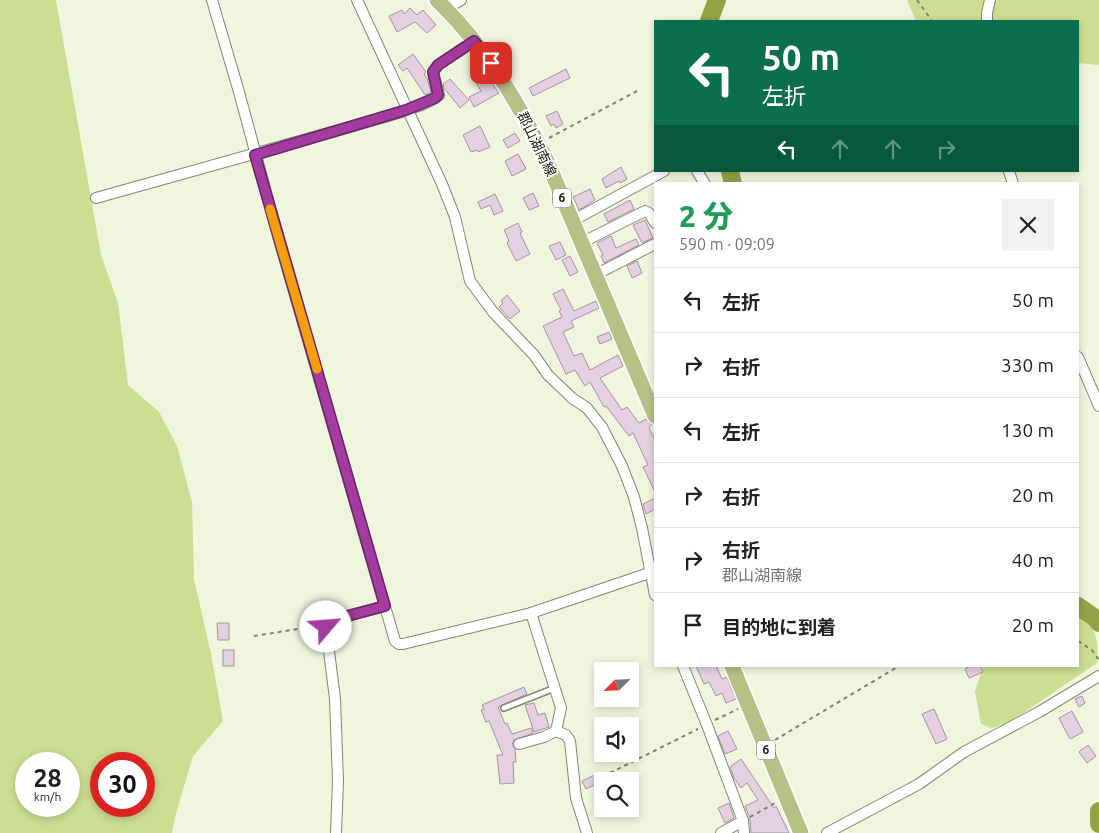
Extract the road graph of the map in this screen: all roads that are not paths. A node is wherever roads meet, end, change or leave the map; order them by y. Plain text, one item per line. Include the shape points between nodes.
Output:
1 (212, 0) edge
2 (357, 0) edge
3 (461, 0) edge
4 (990, 0) edge
5 (441, 4) edge
6 (987, 20) edge
7 (474, 41) junction
8 (408, 109) junction
9 (255, 155) junction
10 (662, 172) edge
11 (96, 198) dead end
12 (572, 221) junction
13 (654, 221) edge
14 (582, 243) junction
15 (654, 245) edge
16 (595, 275) junction
17 (1079, 359) edge
18 (1099, 406) edge
19 (654, 414) edge
20 (653, 572) edge
21 (385, 606) junction
22 (531, 613) junction
23 (683, 667) edge
24 (732, 667) edge
25 (1099, 676) edge
26 (555, 688) junction
27 (504, 708) dead end
28 (556, 731) junction
29 (519, 744) dead end
30 (742, 821) junction
31 (336, 833) edge
32 (587, 833) edge
33 (721, 833) edge
34 (744, 833) edge
35 (801, 833) edge
36 (827, 833) edge

1 - 9 street
2 - 8 street
3 - 5 street
4 - 6 street
5 - 7 main road, 郡山湖南線 / 6
7 - 8 street via 434,70 438,95
7 - 12 main road, 郡山湖南線 / 6 via 512,95
8 - 9 street
8 - 20 street via 455,217 470,281 548,375 587,408 602,427 634,497
9 - 11 street
9 - 21 street
10 - 12 street
12 - 14 main road, 郡山湖南線 / 6
13 - 14 street via 650,213 645,212
14 - 16 main road, 郡山湖南線 / 6
15 - 16 street
16 - 19 main road, 郡山湖南線 / 6
17 - 18 street
20 - 22 street
21 - 22 street via 399,644
21 - 31 street via 327,624 335,700
22 - 26 street
23 - 30 street
24 - 35 main road, 6
25 - 36 street via 964,752 919,784
26 - 27 lane
26 - 28 street via 561,708
28 - 29 street
28 - 32 street via 566,735 570,741 576,798
30 - 33 street
30 - 34 street

